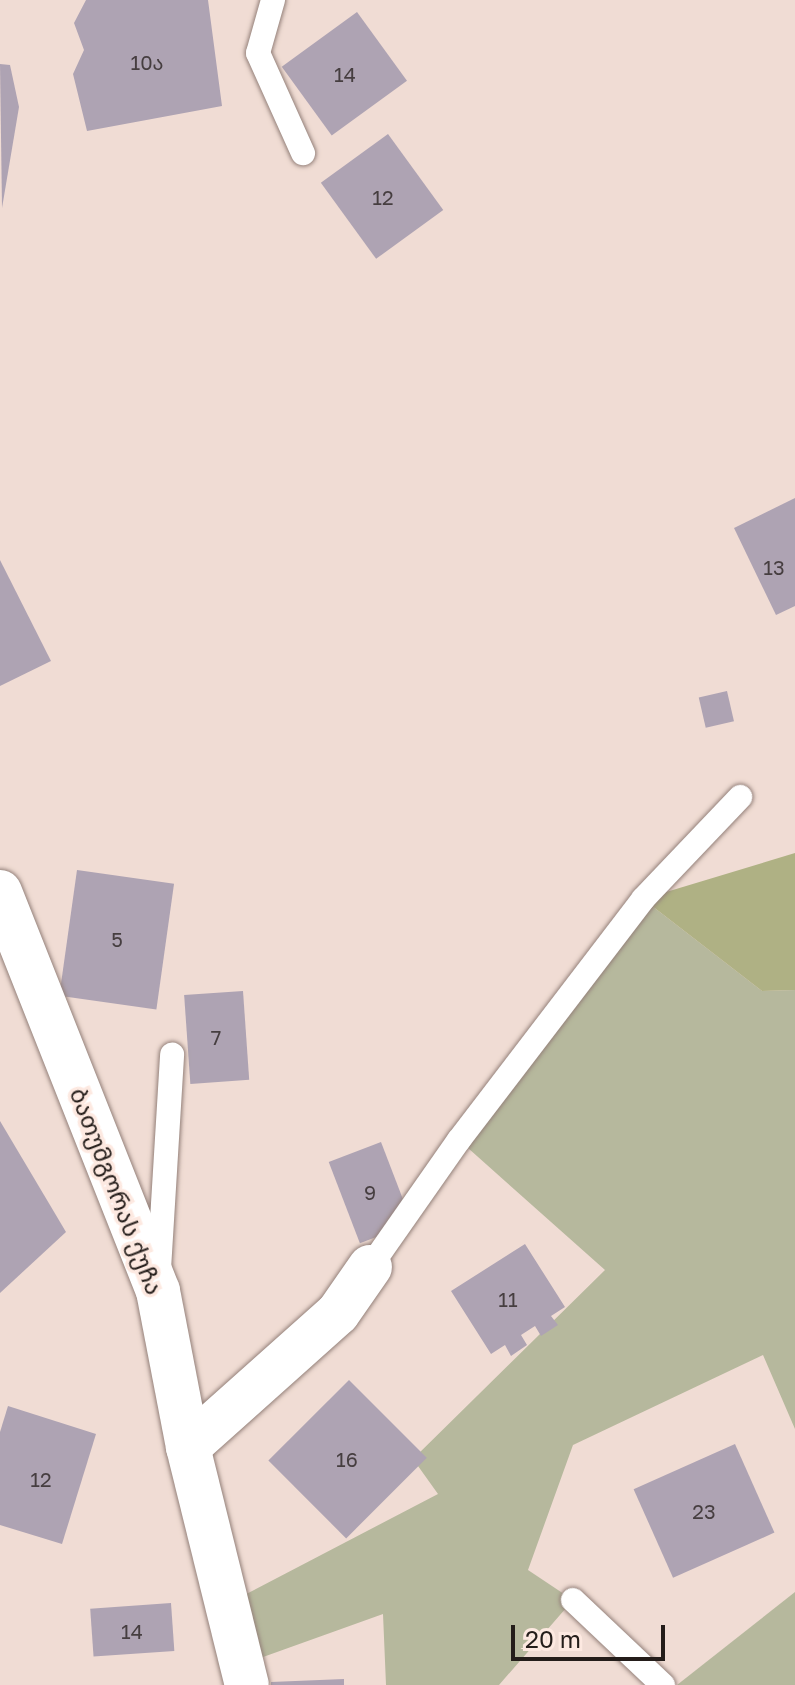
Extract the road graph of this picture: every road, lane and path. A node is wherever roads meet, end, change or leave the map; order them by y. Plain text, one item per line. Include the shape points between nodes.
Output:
1 (273, 0) edge
2 (303, 153) dead end
3 (740, 797) dead end
4 (0, 892) edge
5 (172, 1054) dead end
6 (370, 1267) joint
7 (158, 1291) junction
8 (188, 1447) junction
9 (573, 1600) dead end
10 (247, 1685) edge
11 (663, 1685) edge

1 - 2 lane via 258,53
3 - 6 lane via 643,899 459,1140
4 - 7 street, ბათუმგორას ქუჩა
5 - 7 lane
6 - 8 street via 338,1313
7 - 8 street, ბათუმგორას ქუჩა
8 - 10 street, ბათუმგორას ქუჩა
9 - 11 lane

